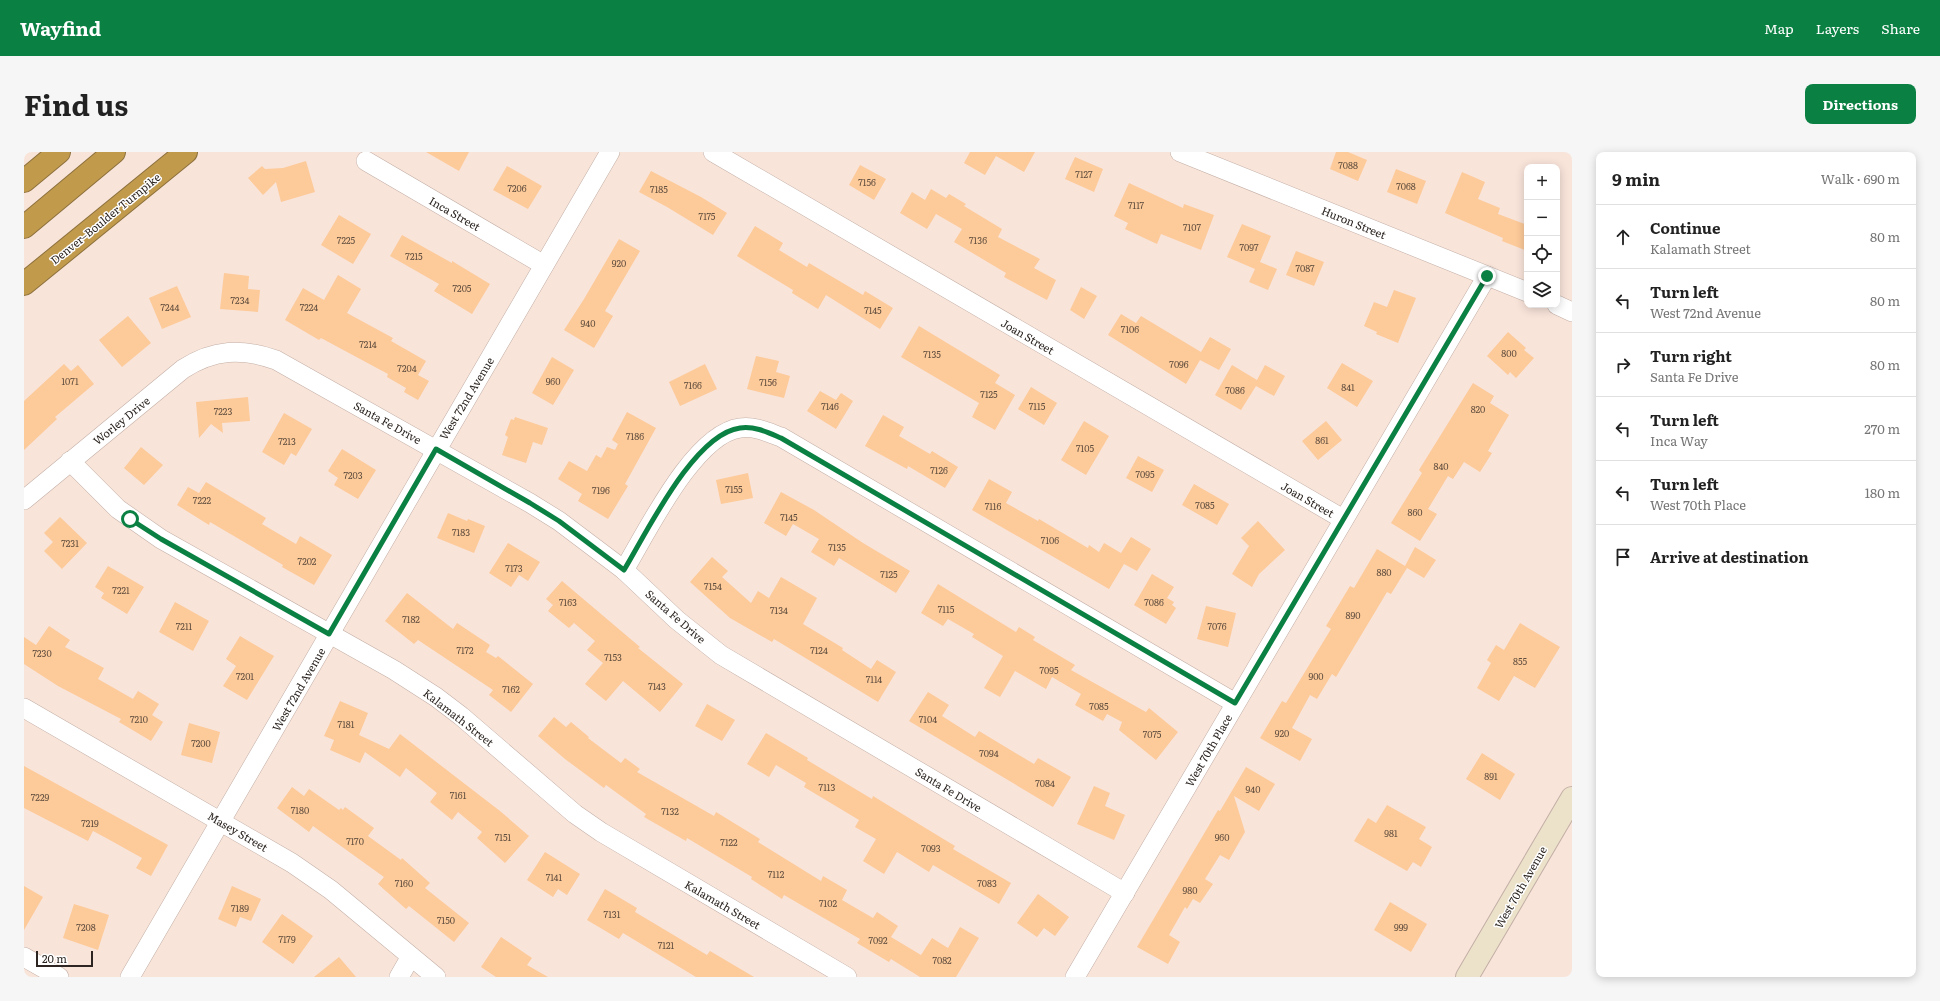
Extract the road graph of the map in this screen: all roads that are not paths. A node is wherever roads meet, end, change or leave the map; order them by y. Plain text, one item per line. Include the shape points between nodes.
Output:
1 (59, 152) edge
2 (114, 152) edge
3 (186, 152) edge
4 (610, 152) edge
5 (713, 152) edge
6 (1180, 152) edge
7 (366, 161) dead end
8 (24, 181) edge
9 (135, 195) junction
10 (24, 227) edge
11 (544, 265) junction
12 (1487, 276) junction
13 (24, 284) edge
14 (1524, 291) edge
15 (24, 295) edge
16 (1560, 306) edge
17 (1572, 312) edge
18 (225, 352) joint
19 (436, 449) junction
20 (70, 461) junction
21 (24, 500) edge
22 (1343, 519) junction
23 (624, 570) junction
24 (329, 634) junction
25 (1235, 703) junction
26 (24, 708) edge
27 (1572, 798) edge
28 (221, 821) junction
29 (1125, 893) junction
30 (24, 957) edge
31 (410, 958) junction
32 (59, 977) edge
33 (130, 977) edge
34 (399, 977) edge
35 (436, 977) edge
36 (847, 977) edge
37 (1075, 977) edge
38 (1468, 977) edge

1 - 8 highway
2 - 10 highway
3 - 9 highway, Denver–Boulder Turnpike
4 - 11 street, West 72nd Avenue
5 - 22 street, Joan Street
6 - 12 street, Huron Street
7 - 11 street, Inca Street
9 - 13 highway, Denver–Boulder Turnpike
9 - 15 highway
11 - 19 street, West 72nd Avenue
12 - 14 street, Huron Street
12 - 22 street, West 70th Place
16 - 17 street
18 - 19 street, Santa Fe Drive via 246,352 276,360
18 - 20 street, Worley Drive via 198,359 183,369
19 - 23 street, Santa Fe Drive via 559,521
19 - 24 street, West 72nd Avenue
20 - 21 street, Worley Drive
20 - 24 street, Kalamath Street via 130,519
22 - 25 street, West 70th Place
23 - 25 street via 673,489 709,443 723,433 739,428 762,429
23 - 29 street, Santa Fe Drive via 677,620 721,655
24 - 28 street, West 72nd Avenue
24 - 36 street, Kalamath Street via 436,697 575,814 601,832
25 - 29 street, West 70th Place
26 - 28 street, Masey Street
27 - 38 main road, West 70th Avenue
28 - 31 street, Masey Street via 292,862 331,890
28 - 33 street, West 72nd Avenue
29 - 37 street, West 70th Place
30 - 32 street
31 - 34 street
31 - 35 street, Masey Street

